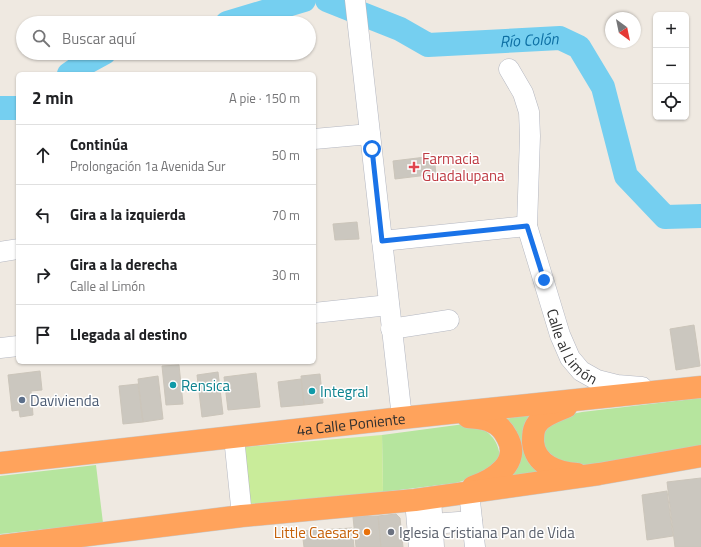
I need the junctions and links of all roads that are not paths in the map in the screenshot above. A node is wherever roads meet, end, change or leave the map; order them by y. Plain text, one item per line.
1 (355, 0) edge
2 (509, 69) dead end
3 (370, 134) junction
4 (316, 139) edge
5 (527, 226) junction
6 (382, 241) junction
7 (16, 249) edge
8 (0, 252) edge
9 (389, 305) junction
10 (316, 314) edge
11 (449, 320) dead end
12 (391, 329) junction
13 (16, 346) edge
14 (0, 348) edge
15 (701, 387) edge
16 (676, 390) junction
17 (586, 399) junction
18 (446, 414) junction
19 (402, 418) junction
20 (234, 437) junction
21 (701, 456) edge
22 (0, 463) edge
23 (599, 474) junction
24 (441, 496) junction
25 (242, 516) junction
26 (472, 520) junction
27 (432, 524) junction
28 (3, 546) edge
29 (426, 546) edge
30 (475, 547) edge

1 - 3 street
2 - 5 street, Calle al Limón
3 - 4 street
3 - 6 street
5 - 6 street
5 - 16 street, Calle al Limón
6 - 9 street
7 - 8 street
9 - 10 street
9 - 12 street
11 - 12 street
12 - 19 street
13 - 14 street
15 - 16 highway, 4a Calle Poniente
16 - 17 highway, 4a Calle Poniente
17 - 18 highway, 4a Calle Poniente
17 - 23 highway
18 - 19 highway, 4a Calle Poniente
18 - 24 highway
19 - 20 highway, 4a Calle Poniente
20 - 22 highway, 4a Calle Poniente
20 - 25 street
21 - 23 highway
23 - 24 highway
24 - 25 highway
24 - 26 street
24 - 27 street
24 - 29 street
25 - 28 highway
26 - 27 street
26 - 30 street
27 - 29 street

